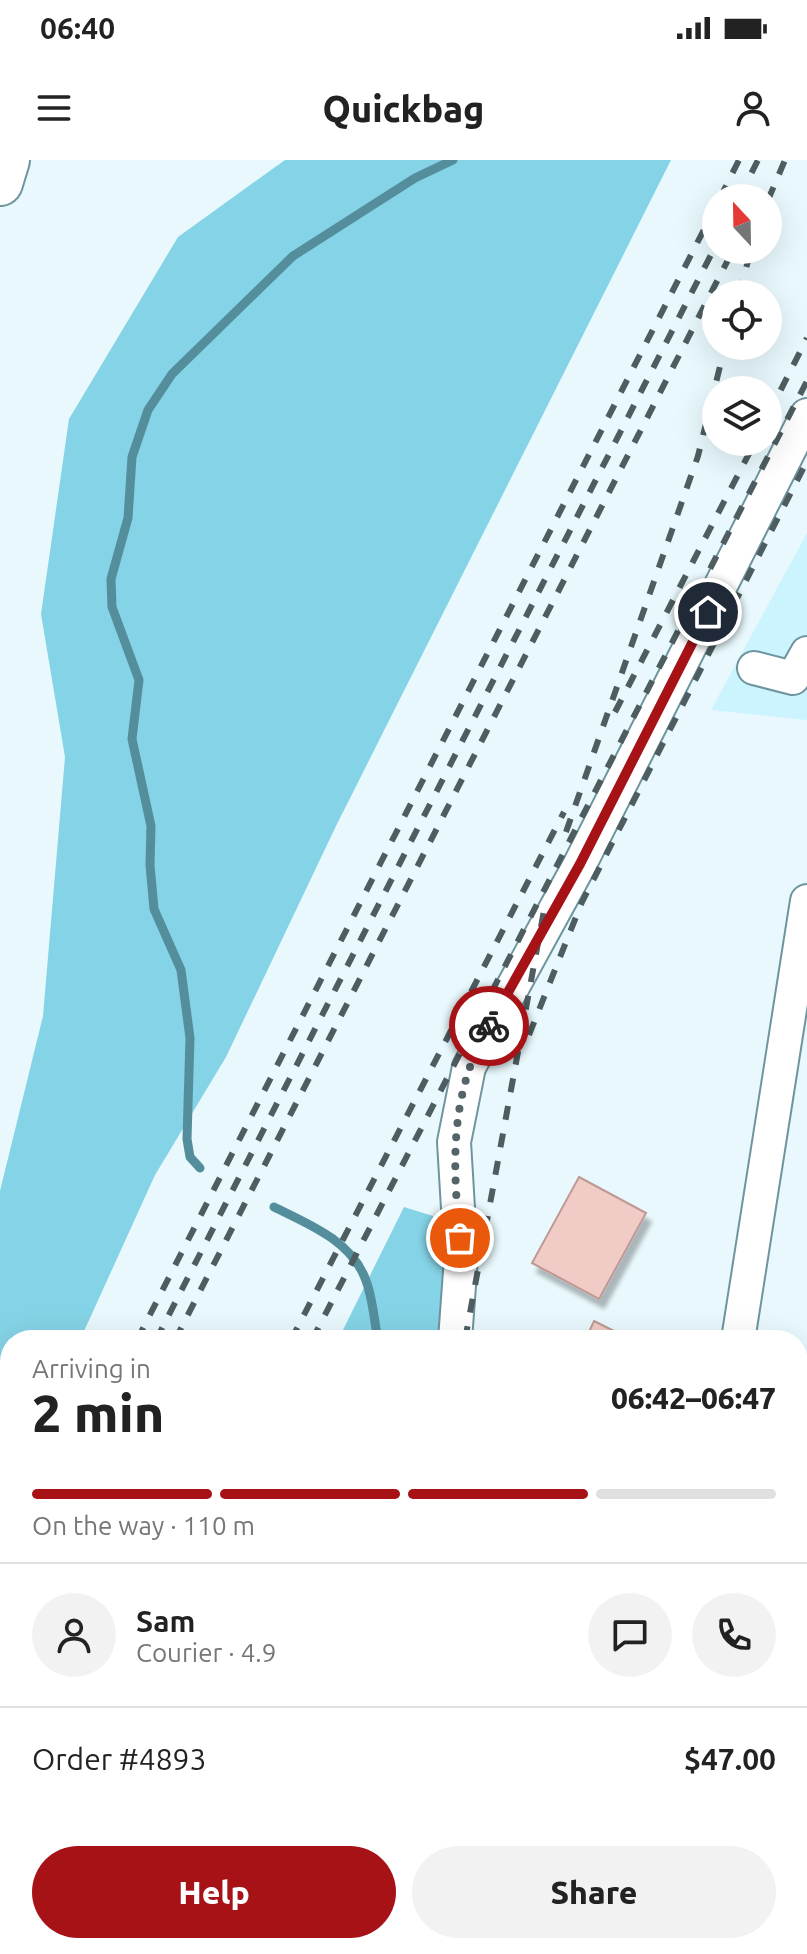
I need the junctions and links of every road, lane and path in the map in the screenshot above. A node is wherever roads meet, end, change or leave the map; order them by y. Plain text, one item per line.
1 (7, 160) edge
2 (0, 183) edge
3 (807, 415) edge
4 (807, 653) edge
5 (754, 668) dead end
6 (807, 901) edge
7 (456, 1330) edge
8 (740, 1330) edge

1 - 2 highway
3 - 7 lane
4 - 5 lane
6 - 8 lane

